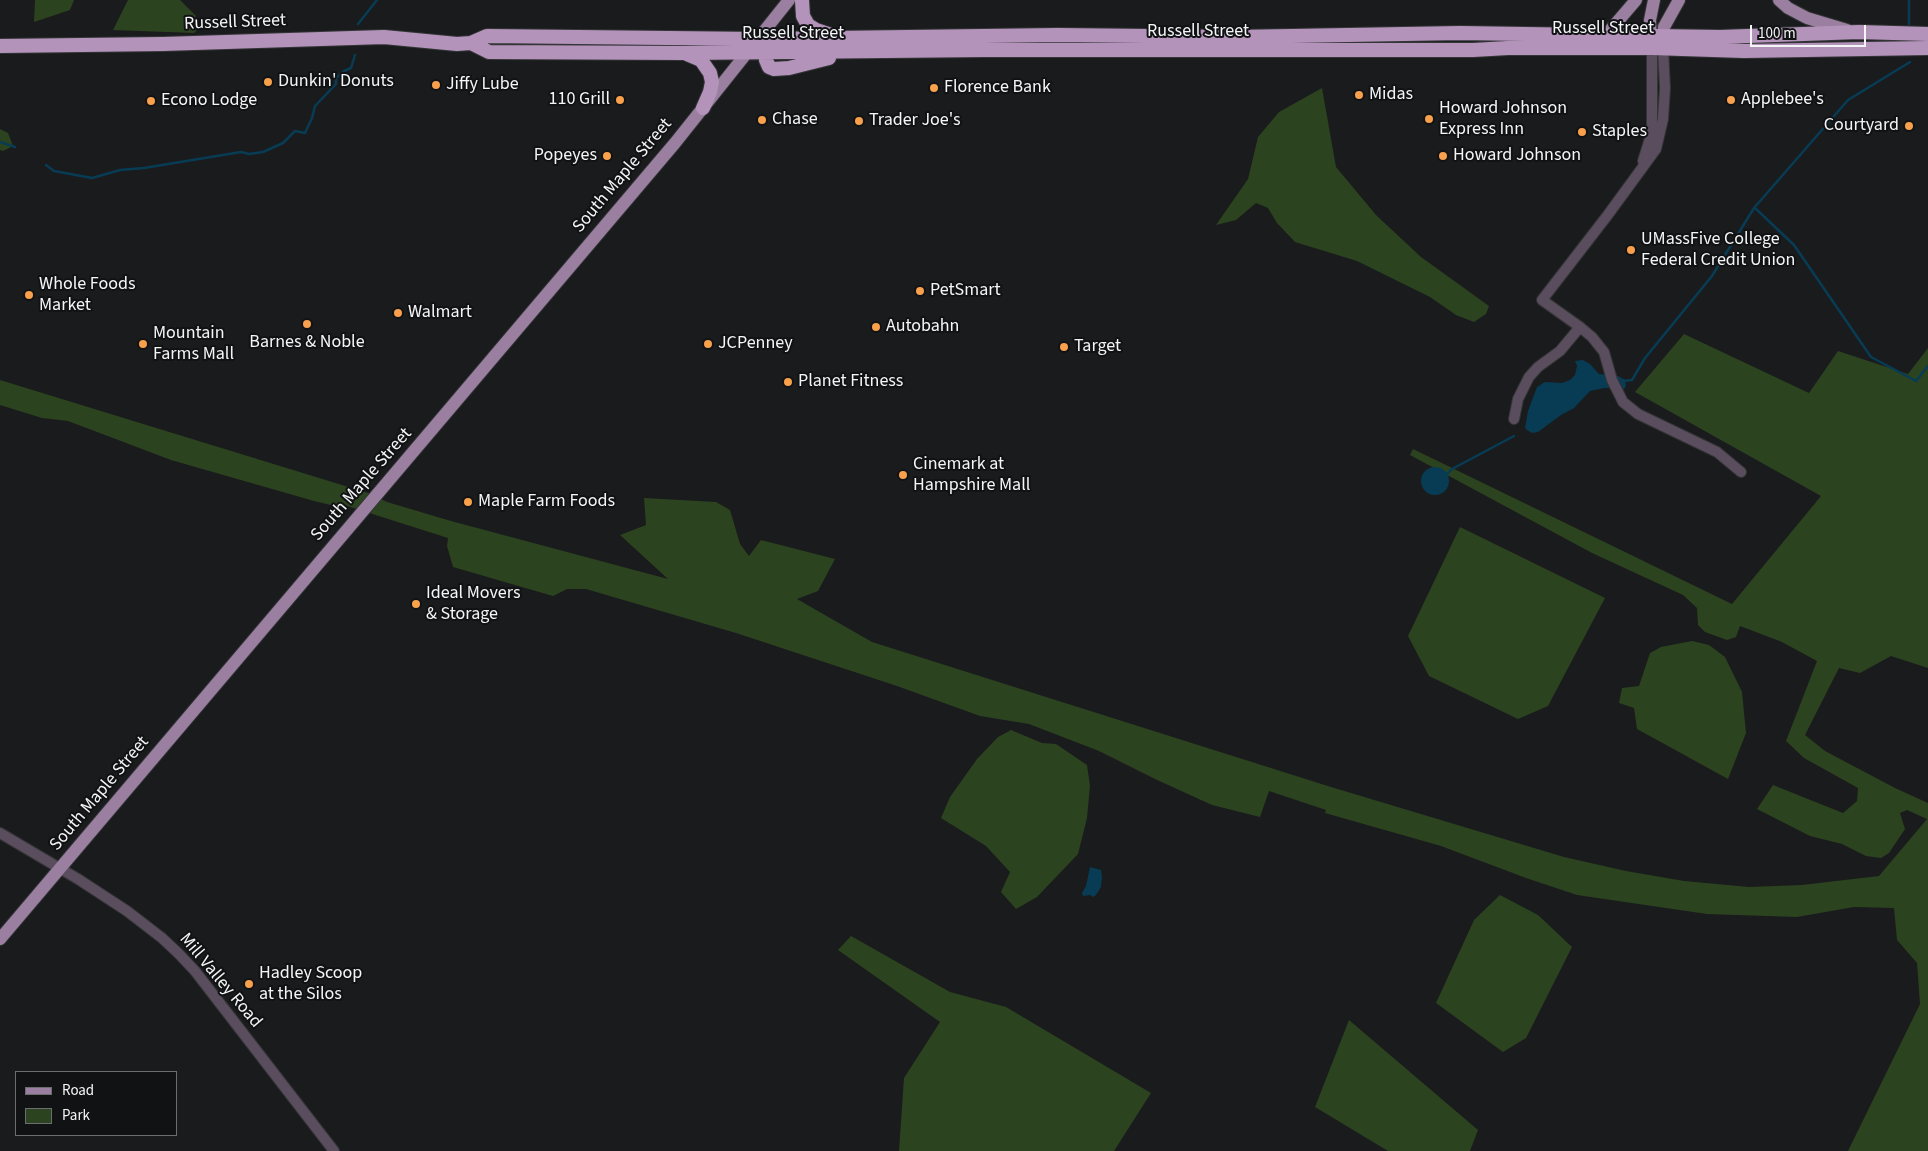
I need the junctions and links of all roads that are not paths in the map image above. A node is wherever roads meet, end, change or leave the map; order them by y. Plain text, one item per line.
1 (789, 0) edge
2 (802, 0) edge
3 (1636, 0) edge
4 (1654, 0) edge
5 (1679, 0) edge
6 (1779, 0) edge
7 (1859, 32) junction
8 (1928, 34) edge
9 (1606, 35) junction
10 (841, 38) junction
11 (758, 39) junction
12 (773, 39) junction
13 (1657, 42) junction
14 (471, 43) junction
15 (0, 46) edge
16 (1928, 48) edge
17 (748, 52) junction
18 (766, 52) junction
19 (684, 53) junction
20 (703, 108) junction
21 (1580, 327) junction
22 (1514, 420) dead end
23 (1741, 472) dead end
24 (0, 833) edge
25 (60, 869) junction
26 (0, 939) edge
27 (334, 1151) edge

1 - 11 main road, South Maple Street
2 - 10 highway
3 - 9 main road
4 - 13 main road
5 - 13 main road
6 - 7 main road
7 - 8 highway, Russell Street
7 - 13 highway, Russell Street
9 - 10 highway, Russell Street
9 - 13 highway, Russell Street
10 - 12 highway, Russell Street
11 - 12 highway, Russell Street
11 - 14 highway, Russell Street
11 - 17 main road, South Maple Street
12 - 18 highway
13 - 16 highway, Russell Street
13 - 18 highway, Russell Street
13 - 21 street
14 - 15 highway, Russell Street
14 - 19 highway, Russell Street
17 - 18 highway, Russell Street
17 - 19 highway, Russell Street
17 - 20 main road, South Maple Street
19 - 20 highway
20 - 25 main road, South Maple Street
21 - 22 street
21 - 23 street
24 - 25 street, Mill Valley Road
25 - 26 main road, South Maple Street
25 - 27 street, Mill Valley Road

